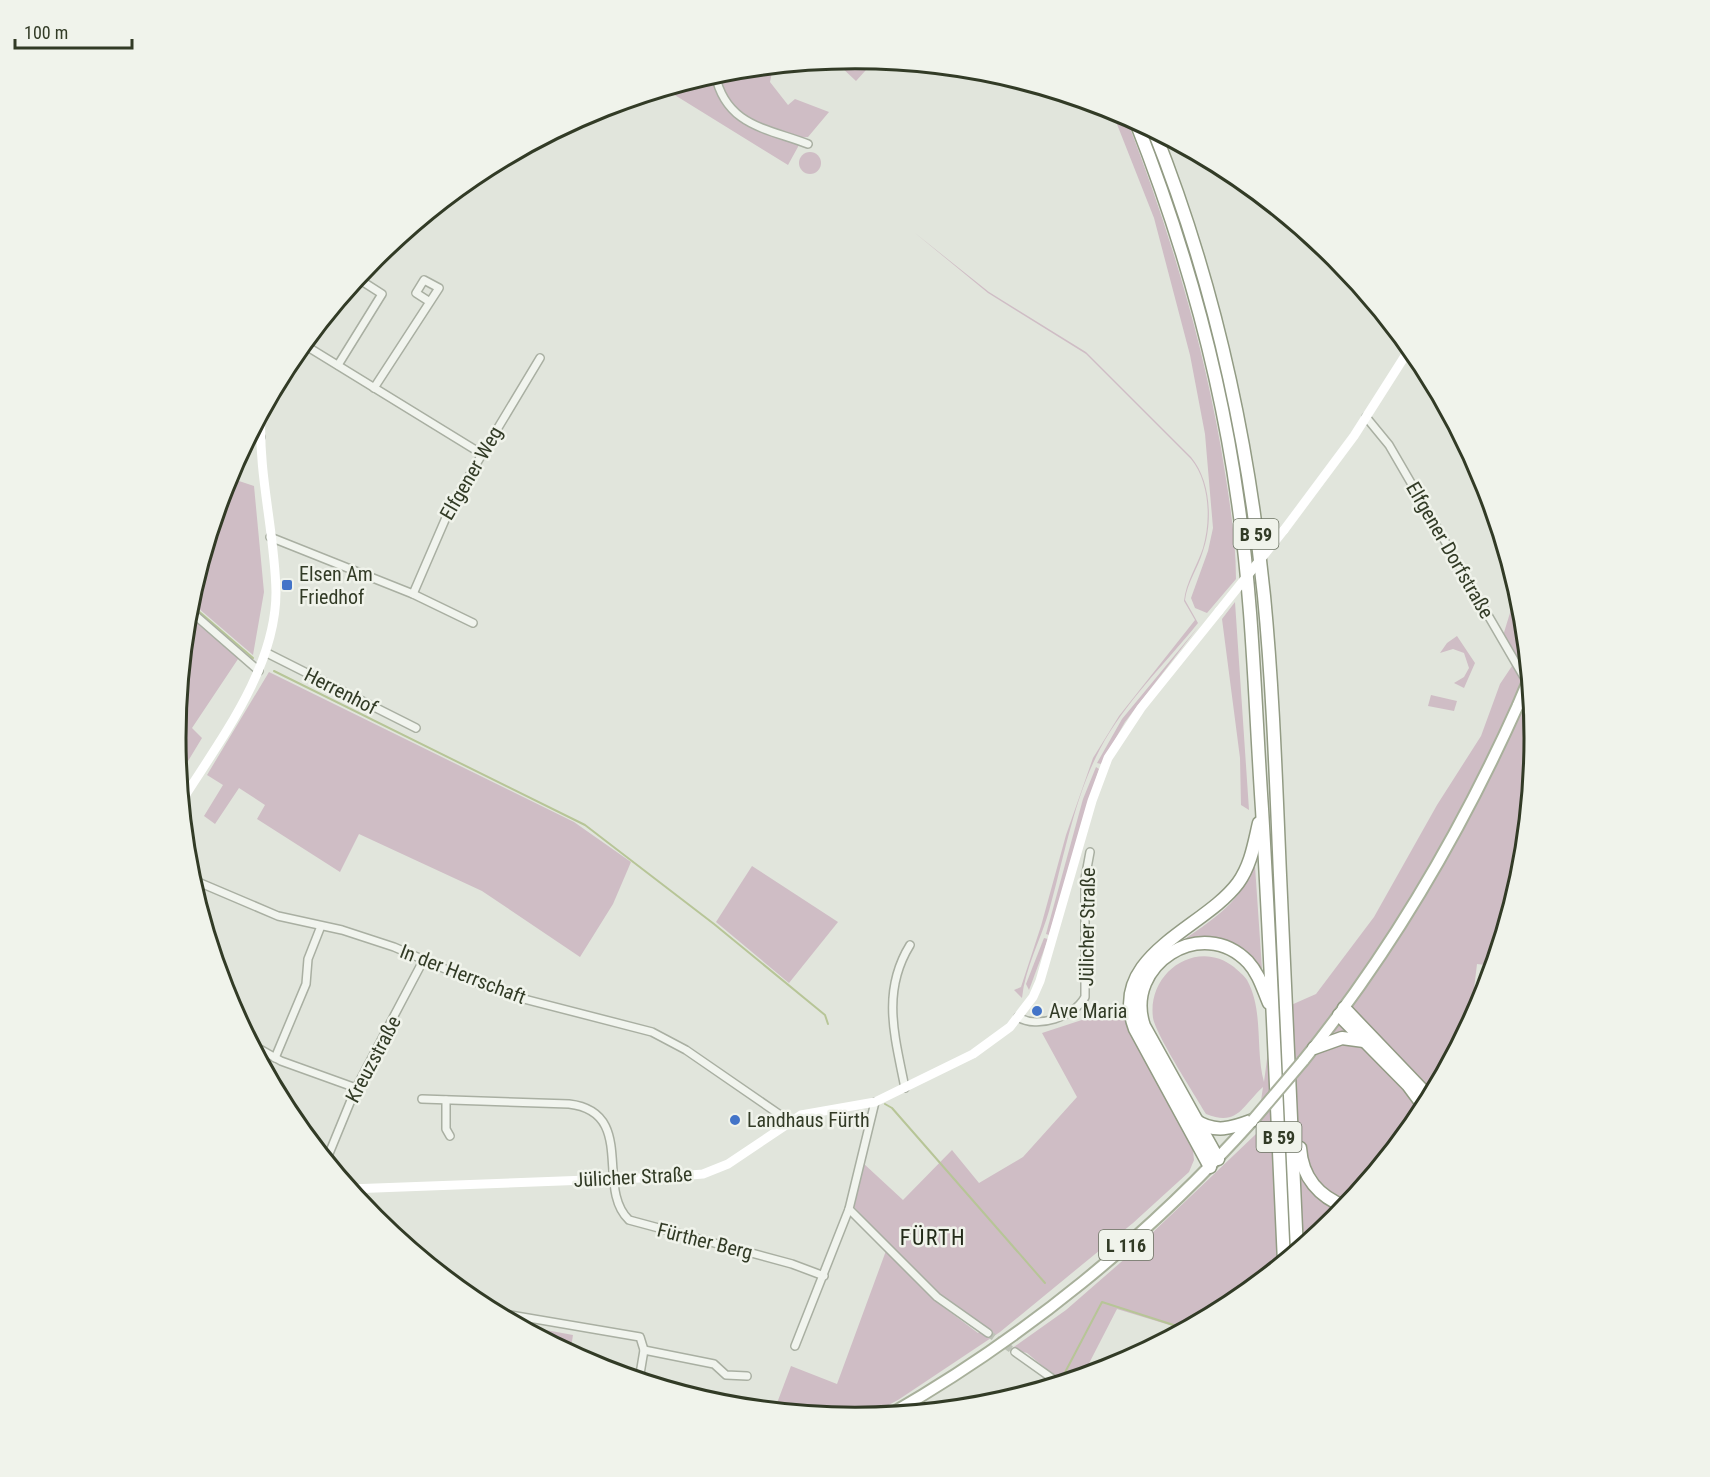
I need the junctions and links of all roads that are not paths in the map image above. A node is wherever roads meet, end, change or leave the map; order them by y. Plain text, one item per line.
1 (719, 83) edge
2 (1140, 133) edge
3 (1157, 141) edge
4 (808, 144) dead end
5 (365, 284) edge
6 (430, 302) dead end
7 (311, 349) edge
8 (1405, 357) edge
9 (540, 358) dead end
10 (338, 366) junction
11 (374, 388) junction
12 (1366, 417) junction
13 (261, 431) edge
14 (258, 436) edge
15 (261, 437) junction
16 (482, 454) junction
17 (270, 537) junction
18 (413, 594) junction
19 (197, 617) edge
20 (473, 623) dead end
21 (267, 653) junction
22 (259, 671) junction
23 (1521, 671) edge
24 (1523, 694) edge
25 (416, 728) dead end
26 (188, 791) edge
27 (1262, 810) junction
28 (1090, 852) dead end
29 (201, 884) edge
30 (321, 926) junction
31 (910, 945) dead end
32 (424, 959) junction
33 (1341, 1011) junction
34 (1273, 1013) junction
35 (1019, 1016) junction
36 (1364, 1041) junction
37 (1314, 1048) junction
38 (264, 1051) edge
39 (275, 1058) junction
40 (356, 1088) junction
41 (905, 1088) junction
42 (1290, 1092) junction
43 (1423, 1092) edge
44 (422, 1099) dead end
45 (1419, 1099) edge
46 (446, 1100) junction
47 (875, 1102) junction
48 (1194, 1119) junction
49 (1253, 1120) junction
50 (789, 1121) junction
51 (450, 1136) dead end
52 (329, 1153) edge
53 (1214, 1163) junction
54 (614, 1179) junction
55 (360, 1189) edge
56 (1337, 1203) edge
57 (849, 1209) junction
58 (1297, 1241) edge
59 (1284, 1253) edge
60 (824, 1276) junction
61 (517, 1316) edge
62 (988, 1333) tunnel mouth
63 (795, 1346) dead end
64 (644, 1350) junction
65 (1015, 1352) tunnel mouth
66 (640, 1372) edge
67 (747, 1376) dead end
68 (1051, 1378) edge
69 (903, 1407) edge

1 - 4 street
2 - 27 highway, B 59
3 - 42 highway, B 59
5 - 10 street
6 - 11 street
7 - 10 street
8 - 12 street
9 - 16 street, Elfgener Weg
10 - 11 street
11 - 16 street
12 - 23 street, Elfgener Dorfstraße
12 - 35 street, bridge
13 - 15 street
14 - 15 street
15 - 17 street
16 - 18 street, Elfgener Weg
17 - 18 street
17 - 21 street
18 - 20 street
19 - 22 street
21 - 22 street
21 - 25 street, Herrenhof
22 - 26 street
24 - 33 main road, L 116, bridge
27 - 34 highway, B 59
27 - 53 highway
28 - 35 street, Jülicher Straße
29 - 30 street, In der Herrschaft
30 - 32 street, In der Herrschaft
30 - 39 street
31 - 41 street
32 - 40 street, Kreuzstraße
32 - 50 street, In der Herrschaft
33 - 36 highway
33 - 37 main road, L 116
33 - 43 highway
34 - 48 highway
34 - 59 highway, B 59
35 - 41 street, Jülicher Straße
36 - 37 highway
36 - 45 highway
37 - 49 main road, L 116, bridge
38 - 39 street
39 - 40 street
40 - 52 street, Kreuzstraße
41 - 47 street, Jülicher Straße
42 - 56 highway
42 - 58 highway, B 59
44 - 46 street, Fürther Berg
46 - 51 street
46 - 54 street, Fürther Berg
47 - 50 street, Jülicher Straße
47 - 57 street
48 - 49 highway
48 - 53 highway
49 - 53 main road, L 116
50 - 54 street, Jülicher Straße
53 - 69 main road, L 116
54 - 55 street, Jülicher Straße
54 - 60 street, Fürther Berg
57 - 60 street
57 - 62 street
60 - 63 street
61 - 64 street
64 - 66 street
64 - 67 street
65 - 68 street

